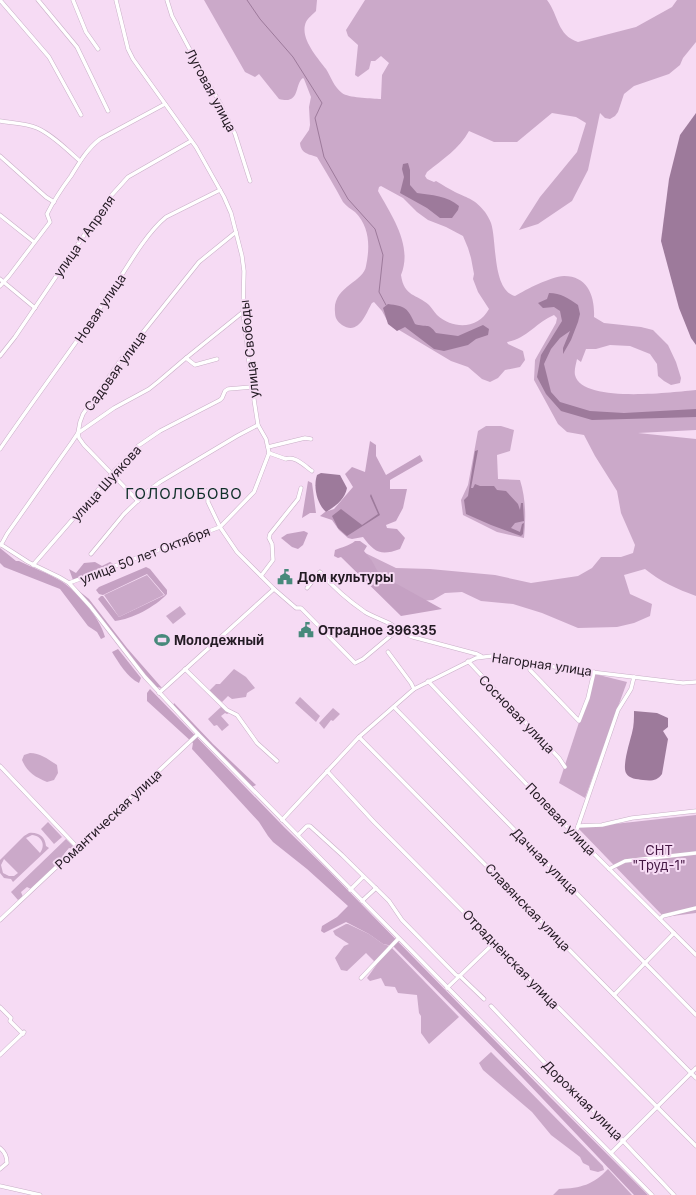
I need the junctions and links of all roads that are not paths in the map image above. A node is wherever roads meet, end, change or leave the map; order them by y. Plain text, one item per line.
1 (0, 0) edge
2 (38, 0) edge
3 (74, 0) edge
4 (116, 0) edge
5 (167, 0) edge
6 (98, 49) dead end
7 (165, 104) junction
8 (108, 111) dead end
9 (81, 115) dead end
10 (0, 121) edge
11 (191, 140) junction
12 (0, 156) edge
13 (80, 161) junction
14 (250, 181) dead end
15 (220, 190) junction
16 (54, 202) junction
17 (0, 215) edge
18 (236, 232) junction
19 (34, 242) junction
20 (2, 281) edge
21 (0, 286) edge
22 (34, 308) junction
23 (243, 312) junction
24 (0, 356) edge
25 (186, 358) junction
26 (217, 359) dead end
27 (252, 387) junction
28 (258, 425) junction
29 (78, 432) junction
30 (311, 439) dead end
31 (268, 447) junction
32 (0, 449) edge
33 (268, 453) junction
34 (312, 471) dead end
35 (111, 474) junction
36 (301, 488) dead end
37 (205, 490) dead end
38 (138, 501) junction
39 (220, 527) junction
40 (1, 544) edge
41 (91, 554) dead end
42 (34, 565) junction
43 (261, 576) junction
44 (69, 583) junction
45 (306, 588) dead end
46 (274, 589) junction
47 (400, 632) junction
48 (388, 652) dead end
49 (481, 656) junction
50 (468, 661) junction
51 (530, 662) junction
52 (185, 669) junction
53 (594, 672) junction
54 (634, 677) junction
55 (428, 682) junction
56 (696, 682) edge
57 (414, 689) junction
58 (160, 694) junction
59 (394, 707) junction
60 (198, 734) junction
61 (359, 737) junction
62 (277, 761) dead end
63 (0, 766) edge
64 (565, 767) dead end
65 (327, 771) junction
66 (696, 812) edge
67 (282, 820) junction
68 (578, 826) junction
69 (298, 835) junction
70 (575, 835) junction
71 (78, 848) junction
72 (696, 853) edge
73 (609, 869) junction
74 (364, 876) junction
75 (376, 888) junction
76 (350, 890) junction
77 (362, 901) junction
78 (696, 908) edge
79 (660, 919) junction
80 (0, 920) edge
81 (674, 933) junction
82 (398, 939) junction
83 (495, 942) junction
84 (696, 955) edge
85 (645, 963) junction
86 (459, 976) junction
87 (361, 978) dead end
88 (447, 988) junction
89 (614, 995) junction
90 (484, 999) dead end
91 (491, 1006) dead end
92 (0, 1007) edge
93 (696, 1015) edge
94 (0, 1055) edge
95 (696, 1068) edge
96 (691, 1073) junction
97 (696, 1078) edge
98 (657, 1107) junction
99 (624, 1142) junction
100 (696, 1146) edge
101 (0, 1148) edge
102 (611, 1153) junction
103 (0, 1169) edge
104 (1, 1186) edge
105 (40, 1195) edge
106 (652, 1195) edge
107 (674, 1195) edge

1 - 9 street
2 - 8 street
3 - 6 street
4 - 7 street, улица Свободы
5 - 14 street, Луговая улица
7 - 11 street, улица Свободы
7 - 13 street
10 - 13 street
11 - 15 street, улица Свободы
11 - 22 street, улица 1 Апреля
12 - 16 street
13 - 16 street
15 - 18 street, улица Свободы
15 - 32 street, Новая улица
16 - 19 street
17 - 19 street
18 - 23 street, улица Свободы
18 - 29 street, Садовая улица
19 - 20 street
20 - 21 street
20 - 22 street
22 - 24 street, улица 1 Апреля
23 - 25 street
23 - 27 street, улица Свободы
25 - 26 street
25 - 29 street
27 - 28 street, улица Свободы
27 - 35 street, улица Шуякова
28 - 31 street, улица 50 лет Октября
28 - 38 street
29 - 35 street
29 - 40 street, Садовая улица
30 - 31 street
31 - 33 street, улица 50 лет Октября
33 - 34 street
33 - 39 street, улица 50 лет Октября
35 - 38 street
35 - 42 street, улица Шуякова
36 - 43 street
37 - 39 street, улица 50 лет Октября
38 - 41 street
39 - 43 street, улица 50 лет Октября
39 - 44 street, улица 50 лет Октября
40 - 42 street
42 - 44 street
43 - 46 street, улица 50 лет Октября
44 - 58 street
45 - 47 street
46 - 47 street, улица 50 лет Октября
46 - 52 street
47 - 49 street
48 - 57 street
49 - 50 street, Нагорная улица
49 - 51 street, Нагорная улица
50 - 55 street, Нагорная улица
50 - 64 street, Сосновая улица
51 - 53 street, Нагорная улица
51 - 53 street
52 - 58 street
52 - 62 street
53 - 54 street, Нагорная улица
54 - 56 street, Нагорная улица
54 - 68 street
55 - 57 street, Нагорная улица
55 - 70 street, Полевая улица
57 - 59 street, Нагорная улица
58 - 60 street
59 - 61 street, Нагорная улица
59 - 85 street, Дачная улица
60 - 67 street
60 - 71 street, Романтическая улица
61 - 65 street, Нагорная улица
61 - 89 street, Славянская улица
63 - 71 street
65 - 67 street, Нагорная улица
65 - 83 street, Отрадненская улица
66 - 68 street
67 - 69 street
68 - 70 street
69 - 74 street
69 - 76 street
70 - 73 street, Полевая улица
71 - 80 street, Романтическая улица
72 - 73 street
73 - 79 street, Полевая улица
74 - 75 street
74 - 76 street
75 - 77 street
75 - 86 street
76 - 77 street
77 - 82 street
78 - 79 street
79 - 81 street, Полевая улица
81 - 84 street, Полевая улица
81 - 85 street
82 - 87 street
82 - 88 street
83 - 86 street
83 - 98 street, Отрадненская улица
85 - 89 street
85 - 93 street, Дачная улица
86 - 88 street
86 - 90 street
88 - 102 street
89 - 96 street, Славянская улица
91 - 99 street, Дорожная улица
92 - 94 street
95 - 96 street
96 - 97 street, Славянская улица
96 - 98 street
98 - 99 street
98 - 100 street, Отрадненская улица
99 - 102 street
99 - 107 street, Дорожная улица
101 - 103 street
102 - 106 street
104 - 105 street

